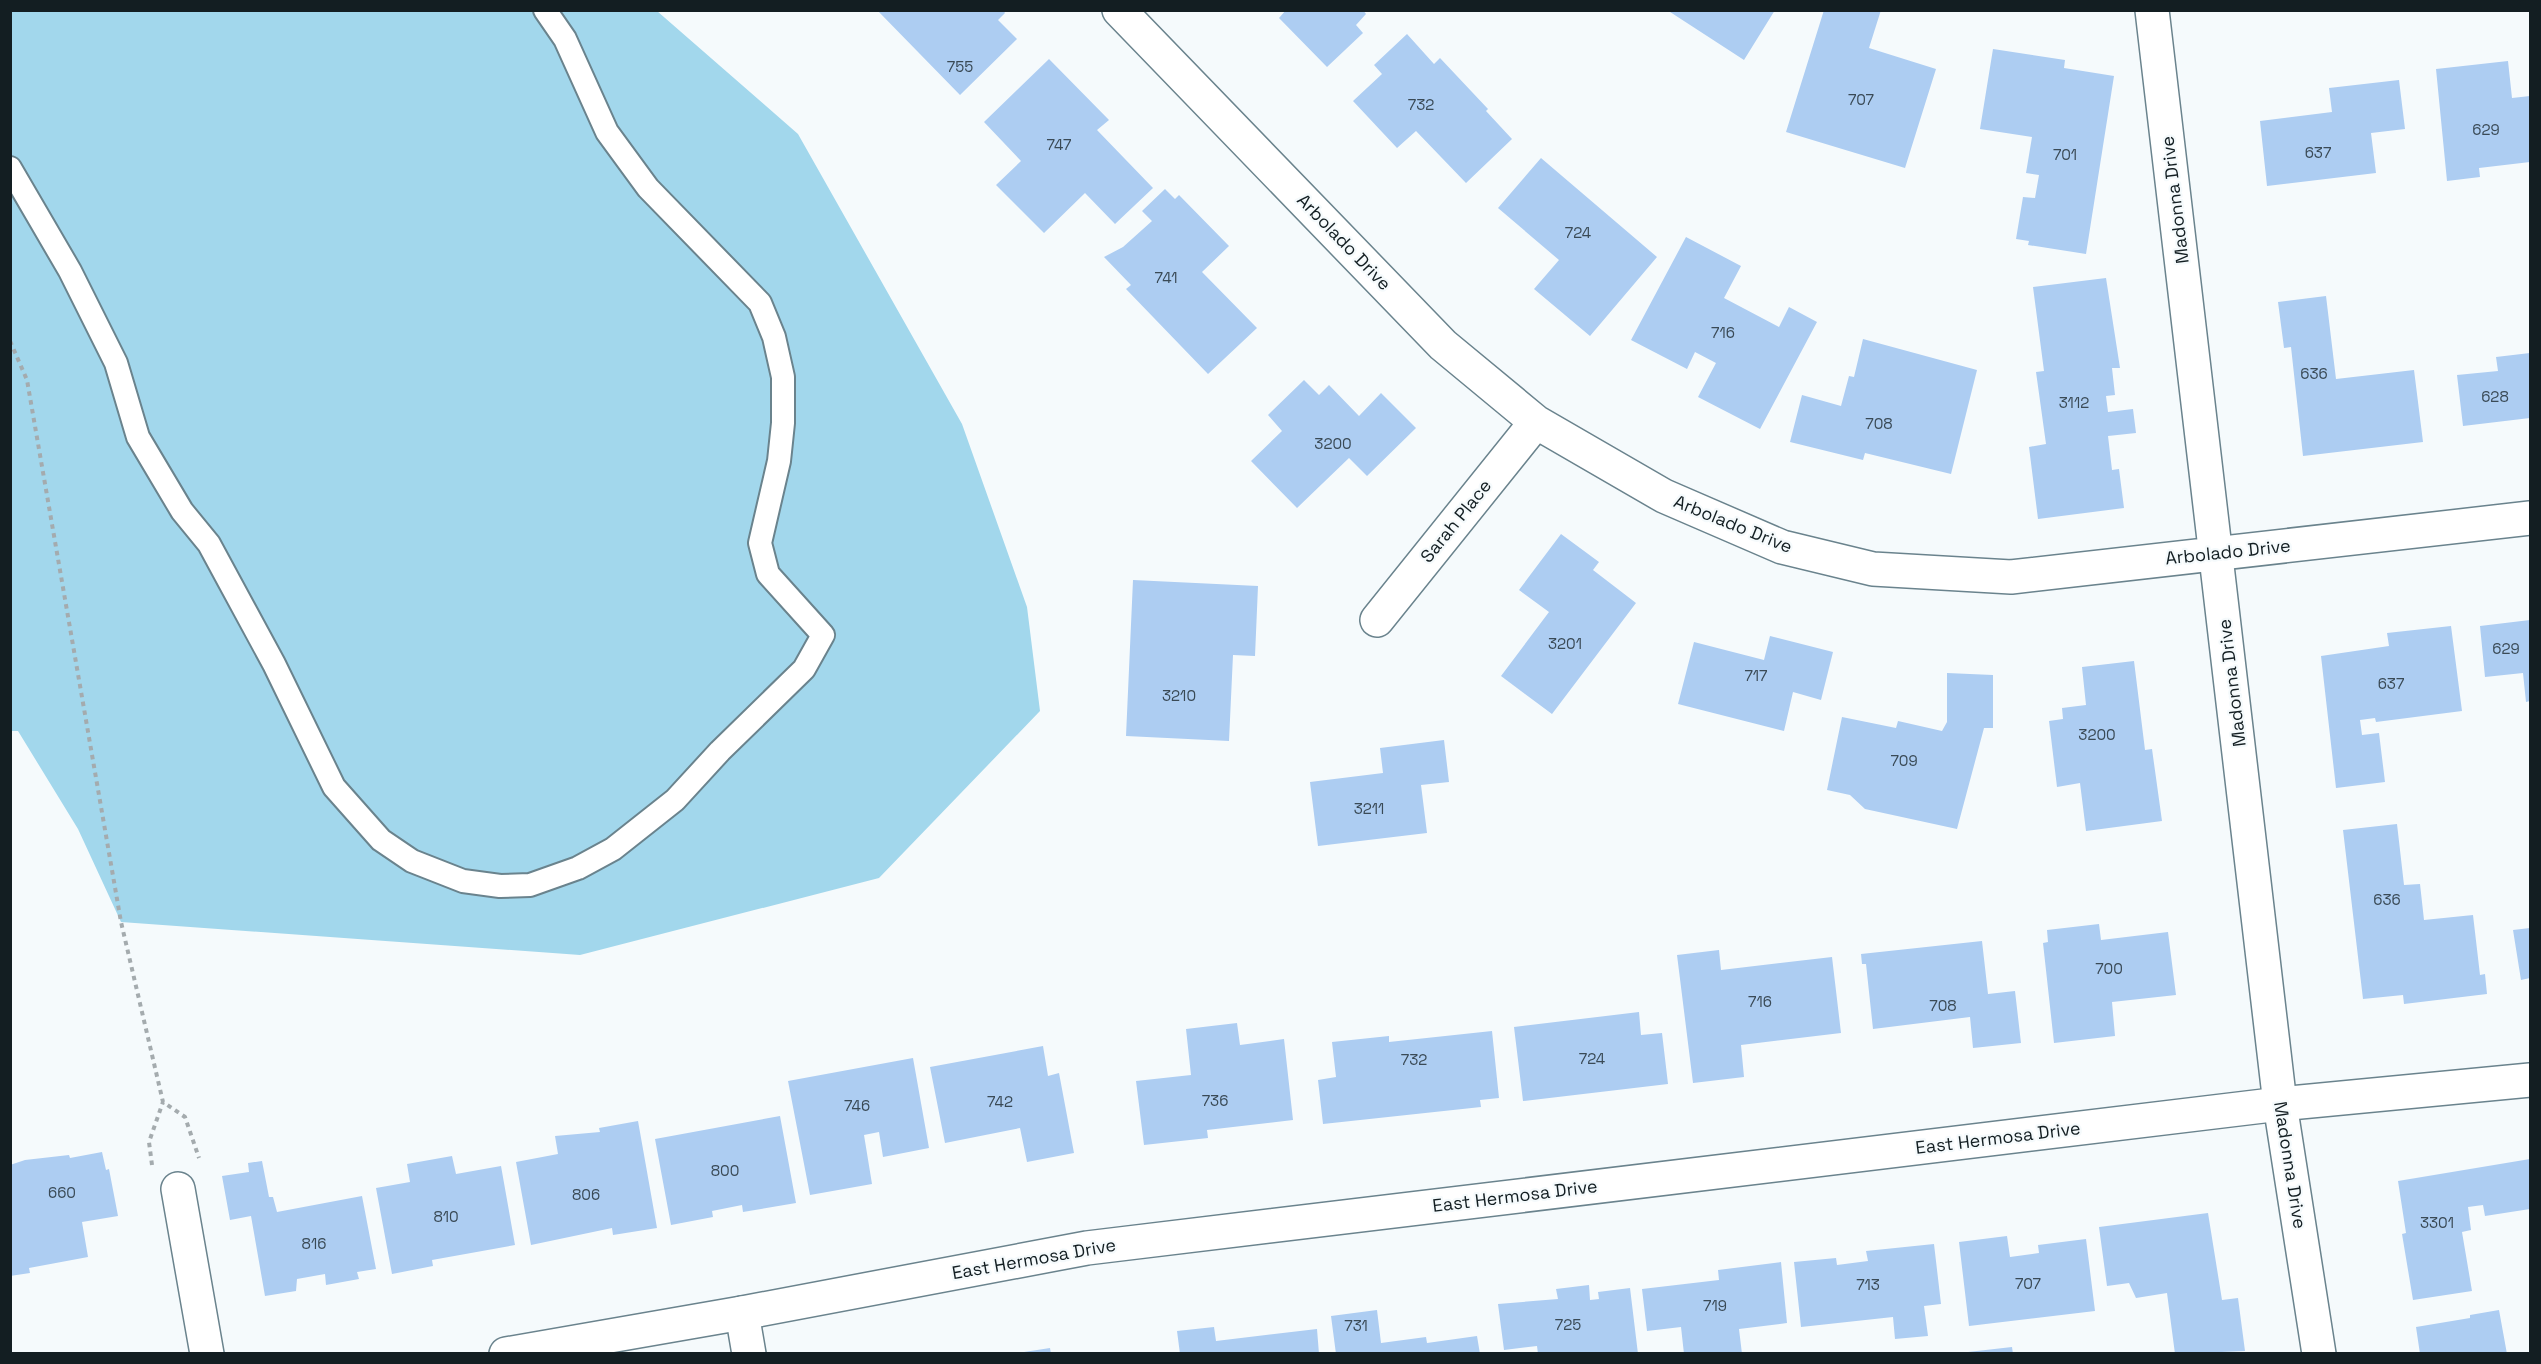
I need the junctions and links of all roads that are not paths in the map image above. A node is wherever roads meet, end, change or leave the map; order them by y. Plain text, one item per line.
1 (545, 10) edge
2 (1119, 10) edge
3 (2152, 10) edge
4 (10, 168) edge
5 (1536, 422) junction
6 (2530, 519) edge
7 (2217, 553) junction
8 (1377, 620) dead end
9 (2530, 1080) edge
10 (2280, 1104) junction
11 (178, 1190) road end
12 (742, 1314) junction
13 (207, 1353) edge
14 (506, 1353) edge
15 (749, 1353) edge
16 (2319, 1353) edge

1 - 4 lane
2 - 5 street, Arbolado Drive
3 - 7 street, Madonna Drive
5 - 7 street, Arbolado Drive
5 - 8 street, Sarah Place
6 - 7 street, Arbolado Drive
7 - 10 street, Madonna Drive
9 - 10 street, East Hermosa Drive
10 - 12 street, East Hermosa Drive
10 - 16 street, Madonna Drive
11 - 13 street
12 - 14 street, East Hermosa Drive
12 - 15 street

